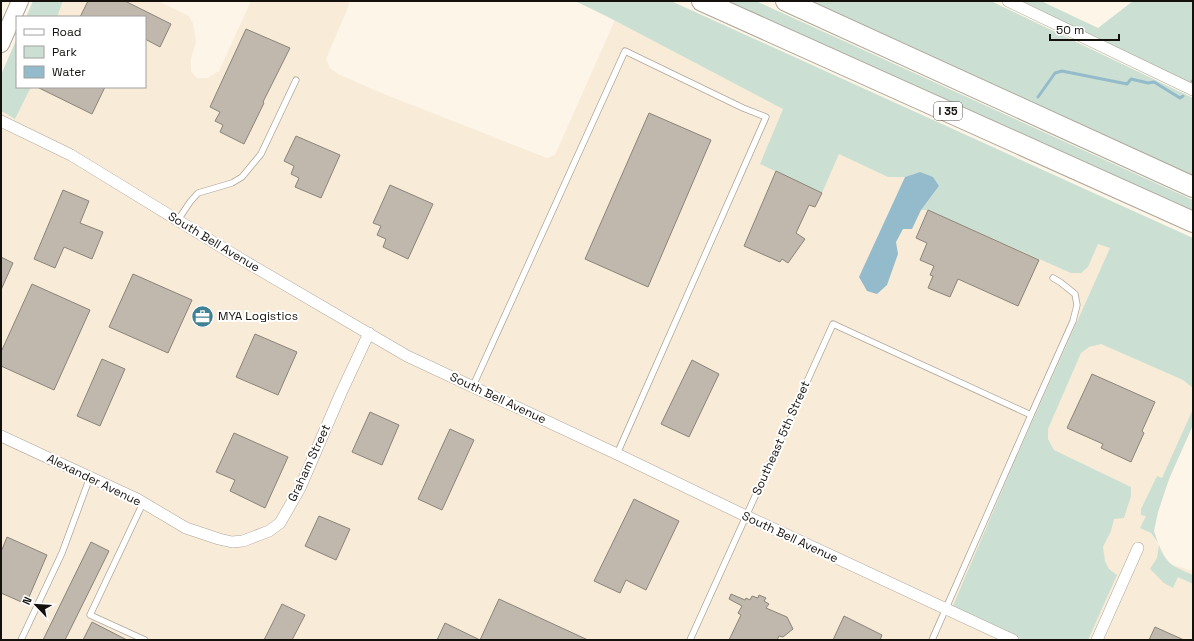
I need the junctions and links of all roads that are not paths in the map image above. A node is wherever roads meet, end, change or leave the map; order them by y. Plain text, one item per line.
1 (20, 1) edge
2 (702, 1) edge
3 (786, 1) edge
4 (1008, 1) edge
5 (1, 44) edge
6 (296, 80) dead end
7 (1193, 90) edge
8 (1, 122) edge
9 (1193, 187) edge
10 (178, 220) junction
11 (1193, 222) edge
12 (1053, 278) dead end
13 (369, 333) junction
14 (473, 386) junction
15 (1031, 415) junction
16 (1, 436) edge
17 (617, 454) junction
18 (90, 478) junction
19 (143, 503) junction
20 (746, 516) junction
21 (186, 528) joint
22 (1138, 548) dead end
23 (946, 610) junction
24 (21, 640) edge
25 (145, 640) edge
26 (690, 640) edge
27 (932, 640) edge
28 (1013, 640) edge
29 (1098, 640) edge

1 - 5 main road
2 - 11 highway, I 35
3 - 9 highway
4 - 7 street
6 - 10 lane
8 - 10 street, South Bell Avenue
10 - 13 street, South Bell Avenue
12 - 15 lane
13 - 14 street, South Bell Avenue
13 - 21 street, Graham Street
14 - 17 street, South Bell Avenue
14 - 17 lane
15 - 20 lane, Southeast 5th Street
15 - 23 lane
16 - 18 street, Alexander Avenue
17 - 20 street, South Bell Avenue
18 - 19 street, Alexander Avenue
18 - 24 lane
19 - 21 street, Alexander Avenue
19 - 25 lane
20 - 23 street, South Bell Avenue
20 - 26 lane, Southeast 5th Street
22 - 29 street
23 - 27 lane
23 - 28 street, South Bell Avenue

